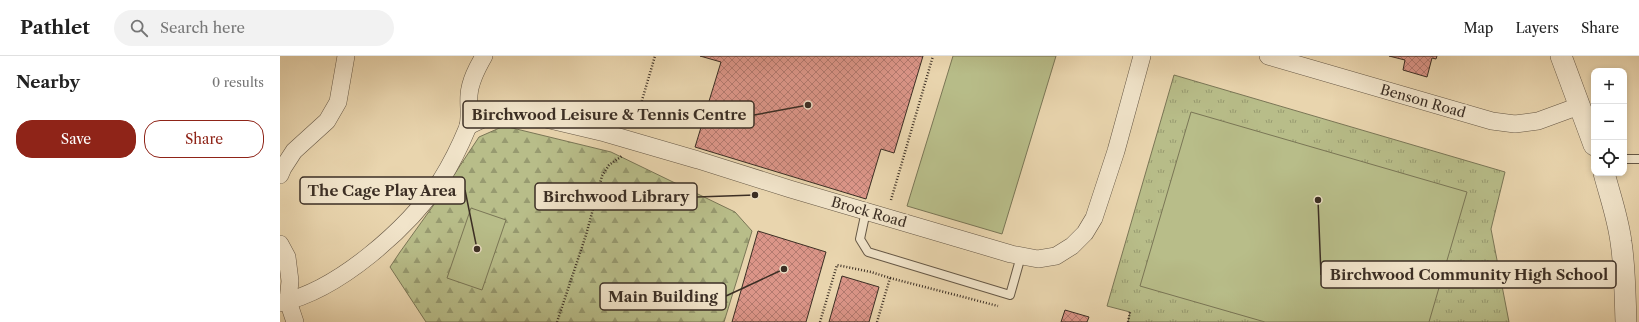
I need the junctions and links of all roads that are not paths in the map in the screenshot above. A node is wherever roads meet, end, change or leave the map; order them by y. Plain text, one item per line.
1 (346, 56) edge
2 (484, 56) edge
3 (1142, 56) edge
4 (1268, 56) edge
5 (1561, 56) edge
6 (1579, 106) junction
7 (468, 126) junction
8 (1592, 140) edge
9 (1627, 159) edge
10 (1639, 159) edge
11 (280, 175) edge
12 (1605, 176) edge
13 (866, 211) junction
14 (280, 244) edge
15 (1021, 256) junction
16 (284, 302) edge
17 (1628, 316) edge
18 (295, 322) edge

1 - 11 street
2 - 7 street
3 - 15 street, Brock Road
4 - 6 street, Benson Road
5 - 6 street
6 - 8 street
7 - 13 street, Brock Road
7 - 16 street
9 - 10 lane
12 - 17 street
13 - 15 street, Brock Road
13 - 15 lane
14 - 16 street
16 - 18 street

